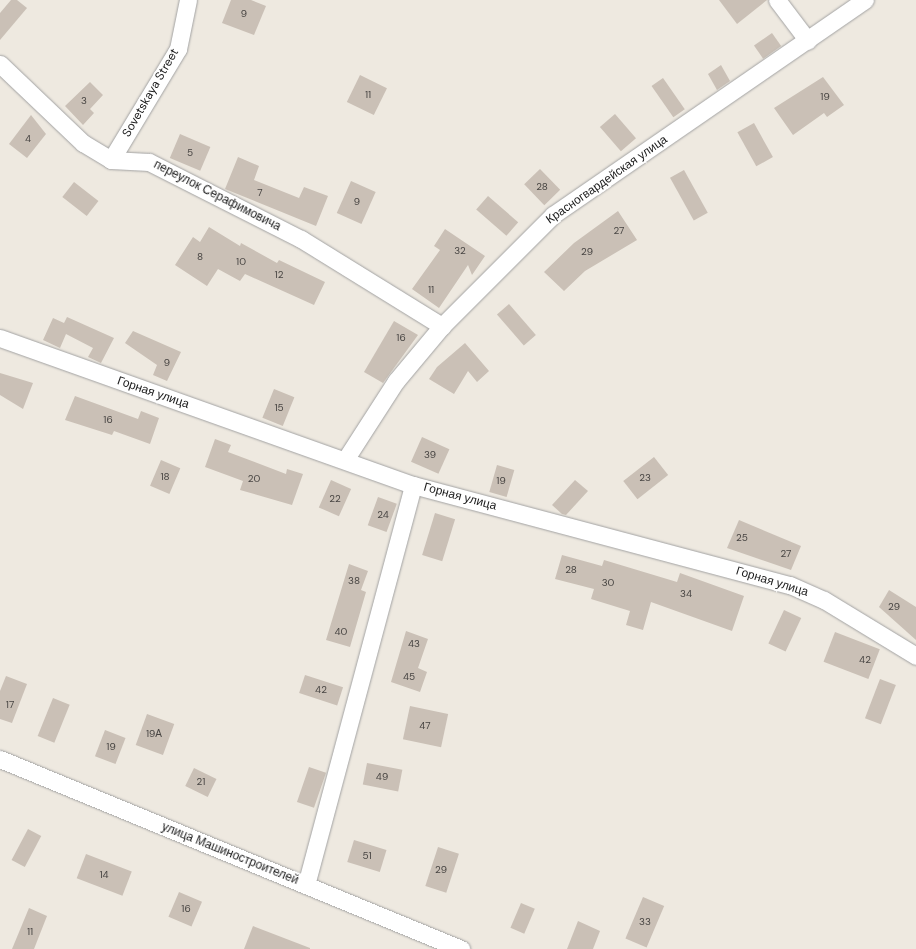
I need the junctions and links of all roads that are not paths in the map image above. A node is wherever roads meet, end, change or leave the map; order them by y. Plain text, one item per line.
1 (188, 0) edge
2 (776, 0) edge
3 (865, 0) edge
4 (808, 41) junction
5 (0, 64) edge
6 (111, 160) junction
7 (442, 326) junction
8 (0, 338) edge
9 (345, 460) junction
10 (413, 484) junction
11 (916, 656) edge
12 (0, 759) edge
13 (306, 886) junction
14 (461, 949) edge

1 - 6 street, Sovetskaya Street
2 - 4 street
3 - 4 street, Красногвардейская улица
4 - 7 street, Красногвардейская улица
5 - 6 street, переулок Серафимовича
6 - 7 street, переулок Серафимовича
7 - 9 street, Красногвардейская улица
8 - 9 street, Горная улица
9 - 10 street, Горная улица
10 - 11 street, Горная улица
10 - 13 street
12 - 13 street, улица Машиностроителей
13 - 14 street, улица Машиностроителей

